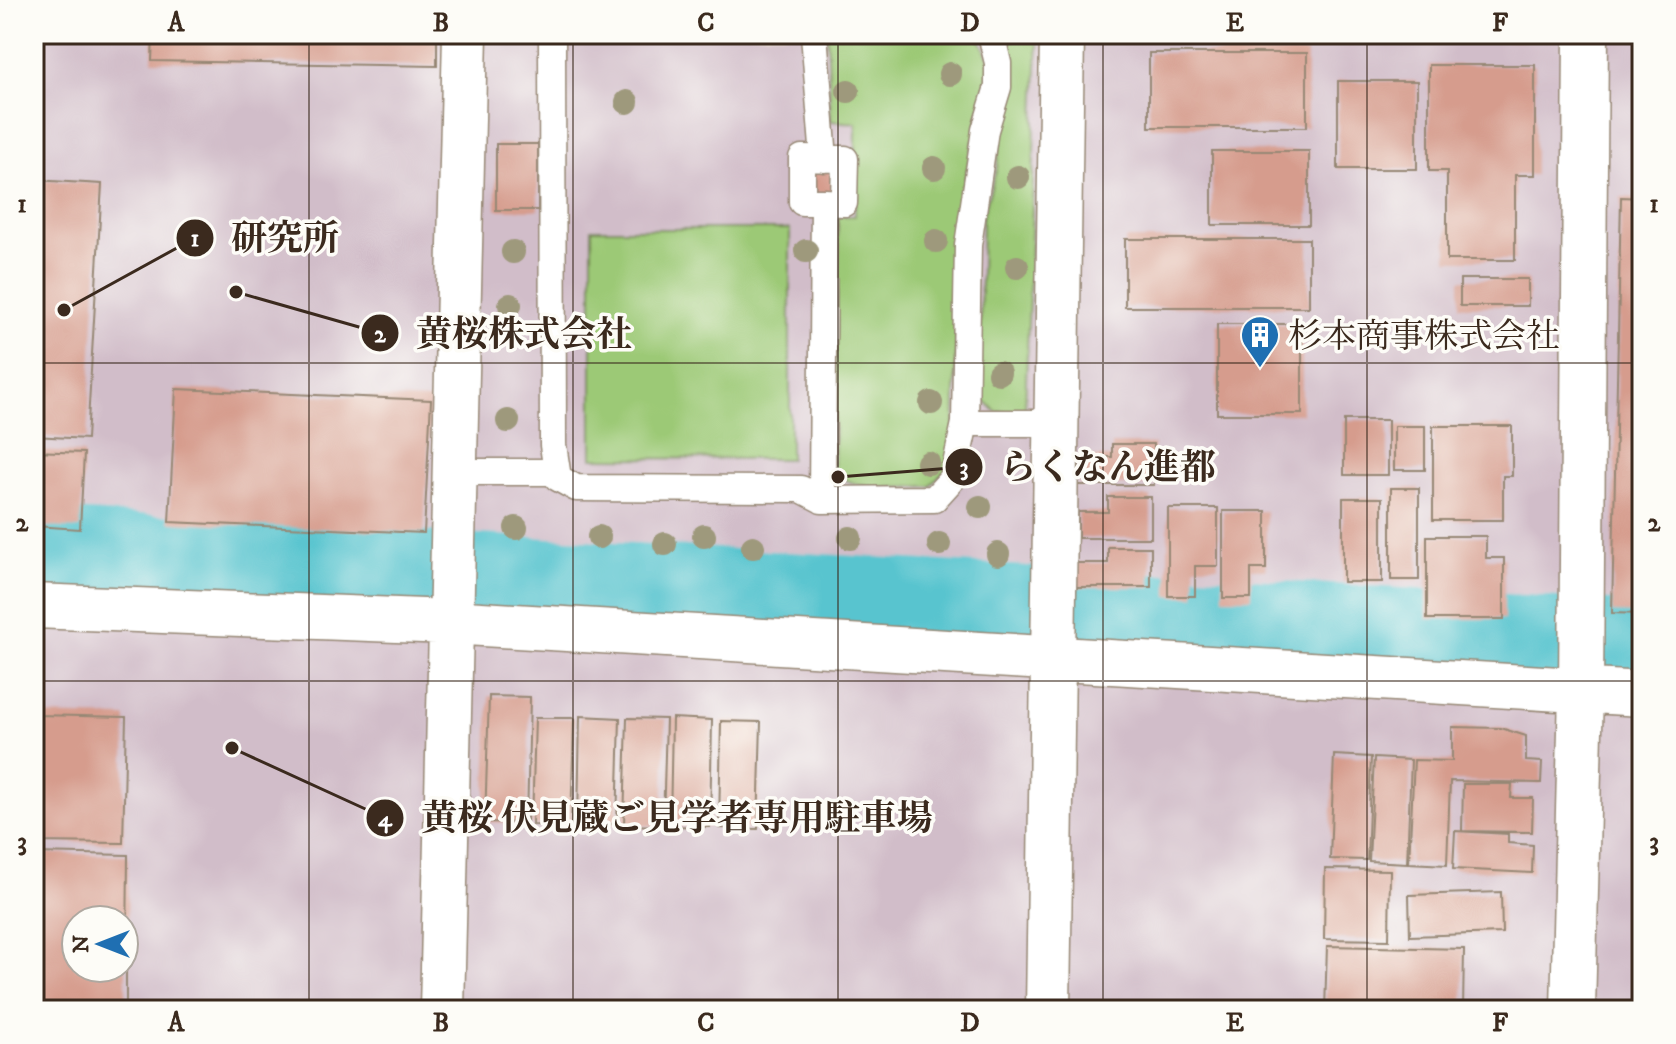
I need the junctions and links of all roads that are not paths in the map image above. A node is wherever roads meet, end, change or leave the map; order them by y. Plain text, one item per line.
1 (465, 34) edge
2 (552, 34) edge
3 (814, 34) edge
4 (991, 34) edge
5 (1062, 34) edge
6 (1586, 34) edge
7 (965, 423) junction
8 (1056, 423) junction
9 (454, 472) junction
10 (556, 472) junction
11 (822, 500) junction
12 (34, 606) edge
13 (449, 622) junction
14 (1053, 652) junction
15 (1581, 691) junction
16 (1642, 694) edge
17 (442, 1010) edge
18 (1048, 1010) edge
19 (1573, 1010) edge

1 - 9 street
2 - 10 lane
3 - 11 lane
4 - 7 lane
5 - 8 street
6 - 15 street
7 - 8 lane
7 - 11 lane
8 - 14 street
9 - 10 lane
9 - 13 street
10 - 11 lane
12 - 13 street
13 - 14 street
13 - 17 street
14 - 15 street
14 - 18 street
15 - 16 street
15 - 19 street

